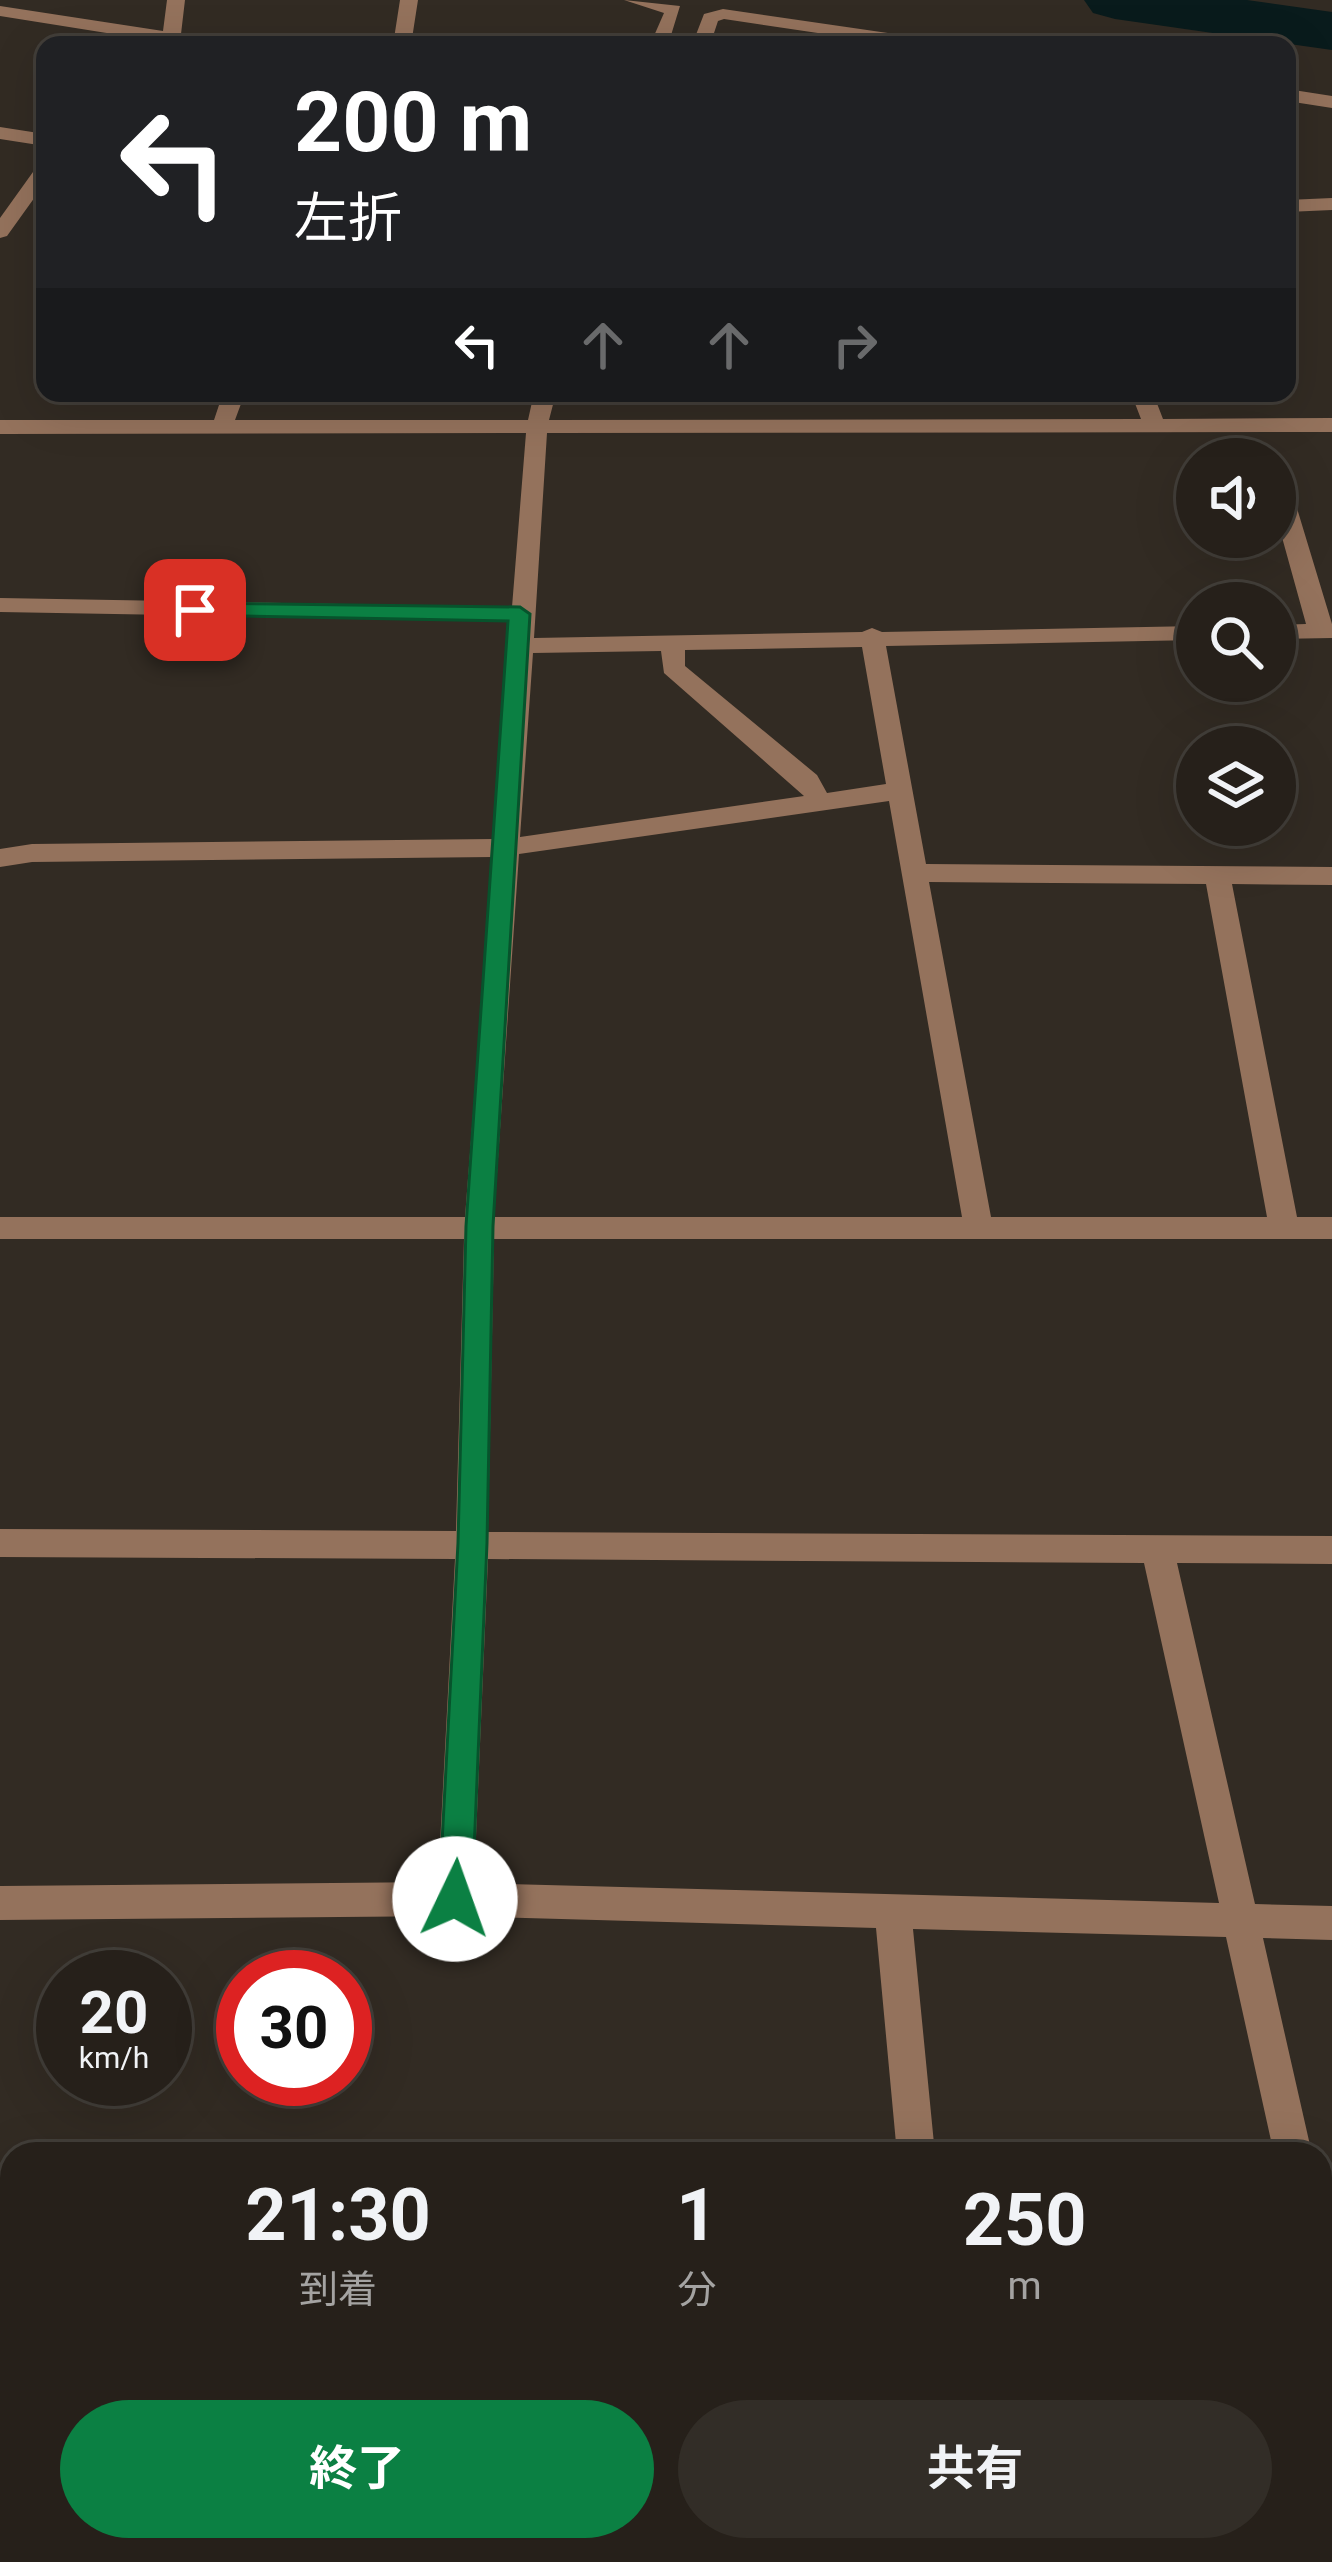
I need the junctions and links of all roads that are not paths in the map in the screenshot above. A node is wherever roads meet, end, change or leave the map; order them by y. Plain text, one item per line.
1 (176, 0) edge
2 (409, 0) edge
3 (633, 0) edge
4 (0, 11) edge
5 (118, 36) edge
6 (171, 36) edge
7 (403, 36) edge
8 (663, 36) edge
9 (704, 36) edge
10 (874, 36) edge
11 (1296, 96) edge
12 (1332, 102) edge
13 (0, 133) edge
14 (36, 139) edge
15 (36, 182) edge
16 (1332, 204) edge
17 (1296, 206) edge
18 (0, 232) edge
19 (231, 402) edge
20 (543, 402) edge
21 (1146, 402) edge
22 (1154, 423) junction
23 (1262, 425) junction
24 (1332, 425) edge
25 (537, 426) junction
26 (0, 427) edge
27 (222, 427) junction
28 (1265, 438) edge
29 (1296, 538) edge
30 (0, 605) edge
31 (520, 614) junction
32 (1326, 632) edge
33 (1176, 633) edge
34 (872, 635) junction
35 (673, 640) junction
36 (517, 646) junction
37 (897, 790) junction
38 (820, 802) junction
39 (503, 848) junction
40 (0, 858) edge
41 (914, 873) junction
42 (1217, 877) junction
43 (1332, 877) edge
44 (479, 1226) junction
45 (979, 1226) junction
46 (0, 1228) edge
47 (1284, 1228) junction
48 (1332, 1228) edge
49 (0, 1543) edge
50 (472, 1543) junction
51 (1157, 1550) junction
52 (1332, 1550) edge
53 (455, 1899) junction
54 (0, 1903) edge
55 (893, 1911) junction
56 (1244, 1921) junction
57 (1332, 1924) edge
58 (915, 2142) edge
59 (1290, 2142) edge

1 - 6 street
2 - 7 street
3 - 8 street
4 - 5 street
9 - 10 street
11 - 12 street
13 - 14 street
15 - 18 street
16 - 17 street
19 - 27 street
20 - 25 street
21 - 22 street
22 - 23 street
22 - 25 street
23 - 24 street
23 - 28 street
25 - 27 street
25 - 31 street
26 - 27 street
29 - 32 street
30 - 31 street
31 - 36 street
33 - 34 street
34 - 35 street
34 - 37 street
35 - 36 street
35 - 38 street
36 - 39 street
37 - 38 street
37 - 41 street
38 - 39 street
39 - 40 street
39 - 44 street
41 - 42 street
41 - 45 street
42 - 43 street
42 - 47 street
44 - 45 street
44 - 46 street
44 - 50 street
45 - 47 street
47 - 48 street
49 - 50 street
50 - 51 street
50 - 53 street
51 - 52 street
51 - 56 street
53 - 54 street
53 - 55 street
55 - 56 street
55 - 58 street
56 - 57 street
56 - 59 street

